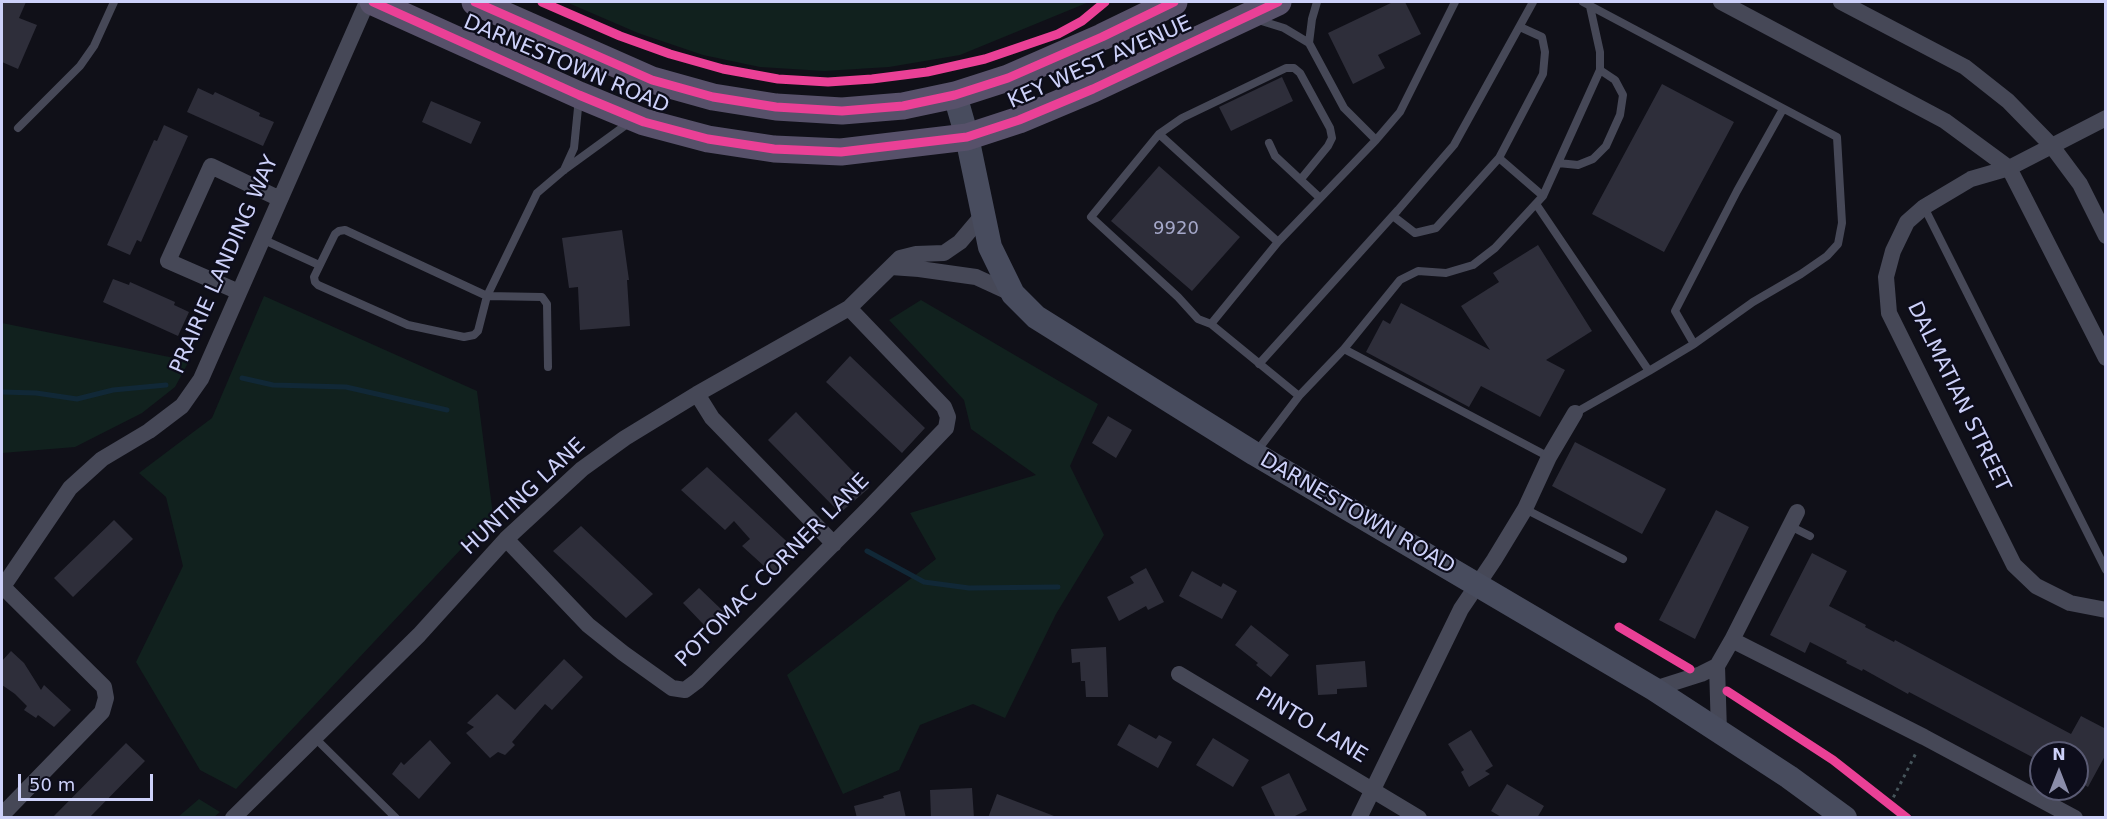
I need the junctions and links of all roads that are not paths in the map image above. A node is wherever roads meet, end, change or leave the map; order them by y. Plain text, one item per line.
1 (114, 2) edge
2 (367, 2) edge
3 (373, 2) edge
4 (475, 2) edge
5 (1174, 2) edge
6 (1278, 2) edge
7 (1317, 2) edge
8 (1455, 2) edge
9 (1533, 2) edge
10 (1587, 2) edge
11 (1721, 2) edge
12 (1841, 2) edge
13 (1246, 16) junction
14 (1520, 27) junction
15 (1309, 43) junction
16 (1600, 70) junction
17 (579, 94) junction
18 (955, 95) junction
19 (1783, 109) junction
20 (636, 118) junction
21 (2106, 118) edge
22 (18, 128) dead end
23 (1159, 134) junction
24 (967, 137) junction
25 (1376, 140) junction
26 (1269, 142) dead end
27 (2052, 145) junction
28 (1499, 158) junction
29 (1558, 163) junction
30 (2009, 168) junction
31 (564, 170) junction
32 (1300, 179) junction
33 (1543, 196) junction
34 (1320, 198) junction
35 (280, 199) junction
36 (1536, 204) junction
37 (1924, 207) junction
38 (982, 216) junction
39 (1393, 216) junction
40 (2106, 236) edge
41 (262, 239) junction
42 (1278, 242) junction
43 (319, 265) junction
44 (891, 267) junction
45 (239, 292) junction
46 (1012, 294) junction
47 (487, 296) junction
48 (849, 308) junction
49 (1211, 324) junction
50 (1694, 344) junction
51 (1344, 349) junction
52 (2106, 358) edge
53 (1259, 364) junction
54 (548, 367) dead end
55 (1649, 371) junction
56 (697, 394) junction
57 (1299, 396) junction
58 (1575, 413) joint
59 (1255, 454) junction
60 (1549, 457) junction
61 (1525, 508) junction
62 (1793, 519) joint
63 (1810, 536) dead end
64 (506, 539) junction
65 (834, 544) junction
66 (1623, 559) dead end
67 (2106, 570) edge
68 (1477, 585) junction
69 (2, 587) edge
70 (2106, 610) edge
71 (1732, 640) junction
72 (1717, 666) junction
73 (1179, 674) dead end
74 (1654, 689) junction
75 (1719, 732) junction
76 (314, 737) junction
77 (1373, 789) junction
78 (2, 815) edge
79 (233, 818) edge
80 (396, 818) edge
81 (1359, 818) edge
82 (1419, 818) edge
83 (1845, 818) edge
84 (2075, 818) edge

1 - 22 lane
2 - 35 street, PRAIRIE LANDING WAY
3 - 17 main road, DARNESTOWN ROAD
4 - 18 main road, DARNESTOWN ROAD
5 - 18 main road, KEY WEST AVENUE
6 - 13 main road, KEY WEST AVENUE
7 - 15 lane
8 - 25 lane
9 - 14 lane
10 - 16 lane
10 - 19 lane
11 - 30 street
12 - 27 street
13 - 15 lane
13 - 24 main road, KEY WEST AVENUE
14 - 28 lane
14 - 39 lane
15 - 25 lane
16 - 29 lane
16 - 29 lane
17 - 20 main road, DARNESTOWN ROAD
17 - 31 lane
18 - 24 main road, DARNESTOWN ROAD
19 - 50 lane
19 - 50 lane
20 - 24 main road, DARNESTOWN ROAD
20 - 31 lane
21 - 27 street, DALMATIAN STREET
23 - 32 lane
23 - 42 lane
23 - 49 lane
24 - 38 main road, DARNESTOWN ROAD
25 - 34 lane
26 - 32 lane
27 - 30 street, DALMATIAN STREET
27 - 40 street
28 - 33 lane
28 - 39 lane
29 - 33 lane
30 - 37 street, DALMATIAN STREET
30 - 52 street
31 - 47 lane
32 - 34 lane
33 - 36 lane
34 - 42 lane
35 - 41 street, PRAIRIE LANDING WAY
35 - 45 street
36 - 51 lane
36 - 55 lane
37 - 67 lane
37 - 70 street, DALMATIAN STREET
38 - 44 street, HUNTING LANE
38 - 46 main road, DARNESTOWN ROAD
39 - 53 lane
41 - 43 lane
41 - 45 street, PRAIRIE LANDING WAY
42 - 49 lane
43 - 47 lane
43 - 47 lane
44 - 46 street
44 - 48 street, HUNTING LANE
45 - 69 street, PRAIRIE LANDING WAY
46 - 59 main road, DARNESTOWN ROAD
47 - 54 lane
48 - 56 street, HUNTING LANE
48 - 65 street, POTOMAC CORNER LANE
49 - 53 lane
50 - 55 lane
51 - 57 lane
51 - 60 lane
53 - 57 lane
55 - 58 lane
56 - 64 street, HUNTING LANE
56 - 65 street
57 - 59 lane
58 - 60 street
59 - 68 main road, DARNESTOWN ROAD
60 - 61 street
61 - 66 lane
61 - 68 street
62 - 63 lane
62 - 71 street
64 - 65 street, POTOMAC CORNER LANE
64 - 76 street, HUNTING LANE
68 - 74 main road, DARNESTOWN ROAD
68 - 77 street
69 - 78 street
71 - 72 street
71 - 84 street
72 - 74 street
72 - 75 street
73 - 77 street, PINTO LANE
74 - 75 main road, DARNESTOWN ROAD
75 - 83 main road, DARNESTOWN ROAD
76 - 79 street, HUNTING LANE
76 - 80 lane
77 - 81 street
77 - 82 street, PINTO LANE

